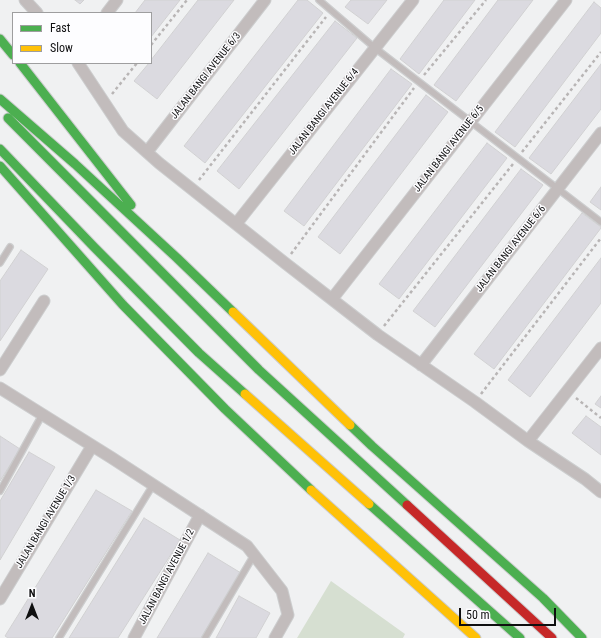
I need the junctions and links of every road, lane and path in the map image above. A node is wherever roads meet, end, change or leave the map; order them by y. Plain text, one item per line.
1 (25, 0) edge
2 (117, 0) edge
3 (187, 0) edge
4 (265, 0) edge
5 (320, 0) edge
6 (413, 0) edge
7 (486, 0) edge
8 (566, 0) edge
9 (331, 10) junction
10 (36, 12) edge
11 (108, 12) edge
12 (0, 38) edge
13 (152, 44) edge
14 (375, 48) junction
15 (601, 52) edge
16 (12, 54) edge
17 (21, 64) edge
18 (79, 64) edge
19 (136, 64) edge
20 (419, 81) junction
21 (0, 98) edge
22 (104, 104) junction
23 (0, 109) edge
24 (471, 121) junction
25 (601, 133) edge
26 (0, 149) edge
27 (147, 152) junction
28 (518, 158) junction
29 (0, 166) edge
30 (192, 189) junction
31 (558, 189) junction
32 (601, 222) edge
33 (236, 224) junction
34 (601, 238) edge
35 (10, 247) dead end
36 (177, 258) junction
37 (0, 263) edge
38 (285, 263) junction
39 (332, 298) junction
40 (44, 301) dead end
41 (378, 334) junction
42 (601, 348) edge
43 (421, 365) junction
44 (0, 370) edge
45 (0, 388) edge
46 (567, 391) junction
47 (475, 402) junction
48 (42, 414) junction
49 (601, 418) edge
50 (528, 441) junction
51 (92, 446) junction
52 (153, 486) junction
53 (0, 491) edge
54 (601, 492) edge
55 (200, 515) junction
56 (254, 555) junction
57 (0, 599) edge
58 (59, 638) edge
59 (134, 638) edge
60 (205, 638) edge
61 (275, 638) edge
62 (476, 638) edge
63 (520, 638) edge
64 (552, 638) edge
65 (582, 638) edge

1 - 10 street
2 - 11 street
3 - 13 path
4 - 27 street, JALAN BANGI AVENUE 6/3
5 - 9 lane
6 - 14 street, JALAN BANGI AVENUE 6/4
7 - 20 path
8 - 24 street, JALAN BANGI AVENUE 6/5
9 - 14 lane
9 - 30 path
12 - 16 main road
14 - 20 lane
14 - 33 street, JALAN BANGI AVENUE 6/4
15 - 28 path
17 - 36 main road
18 - 22 street
19 - 22 path
20 - 24 lane
20 - 38 path
21 - 36 main road
22 - 27 street
23 - 64 main road
24 - 28 lane
24 - 39 street, JALAN BANGI AVENUE 6/5
25 - 31 street, JALAN BANGI AVENUE 6/6
26 - 63 main road
27 - 30 street
28 - 31 lane
28 - 41 path
29 - 62 main road
30 - 33 street
31 - 32 lane
31 - 43 street, JALAN BANGI AVENUE 6/6
33 - 38 street
34 - 47 path
35 - 37 lane
36 - 65 main road
38 - 39 street
39 - 41 street
40 - 44 street
41 - 43 street
42 - 46 street
43 - 47 street
45 - 48 street
46 - 49 path
46 - 50 street
47 - 50 street
48 - 51 street
48 - 53 lane
50 - 54 street
51 - 52 street
51 - 57 street, JALAN BANGI AVENUE 1/3
52 - 55 street
52 - 58 lane
55 - 56 street
55 - 59 street, JALAN BANGI AVENUE 1/2
56 - 60 lane
56 - 61 street

